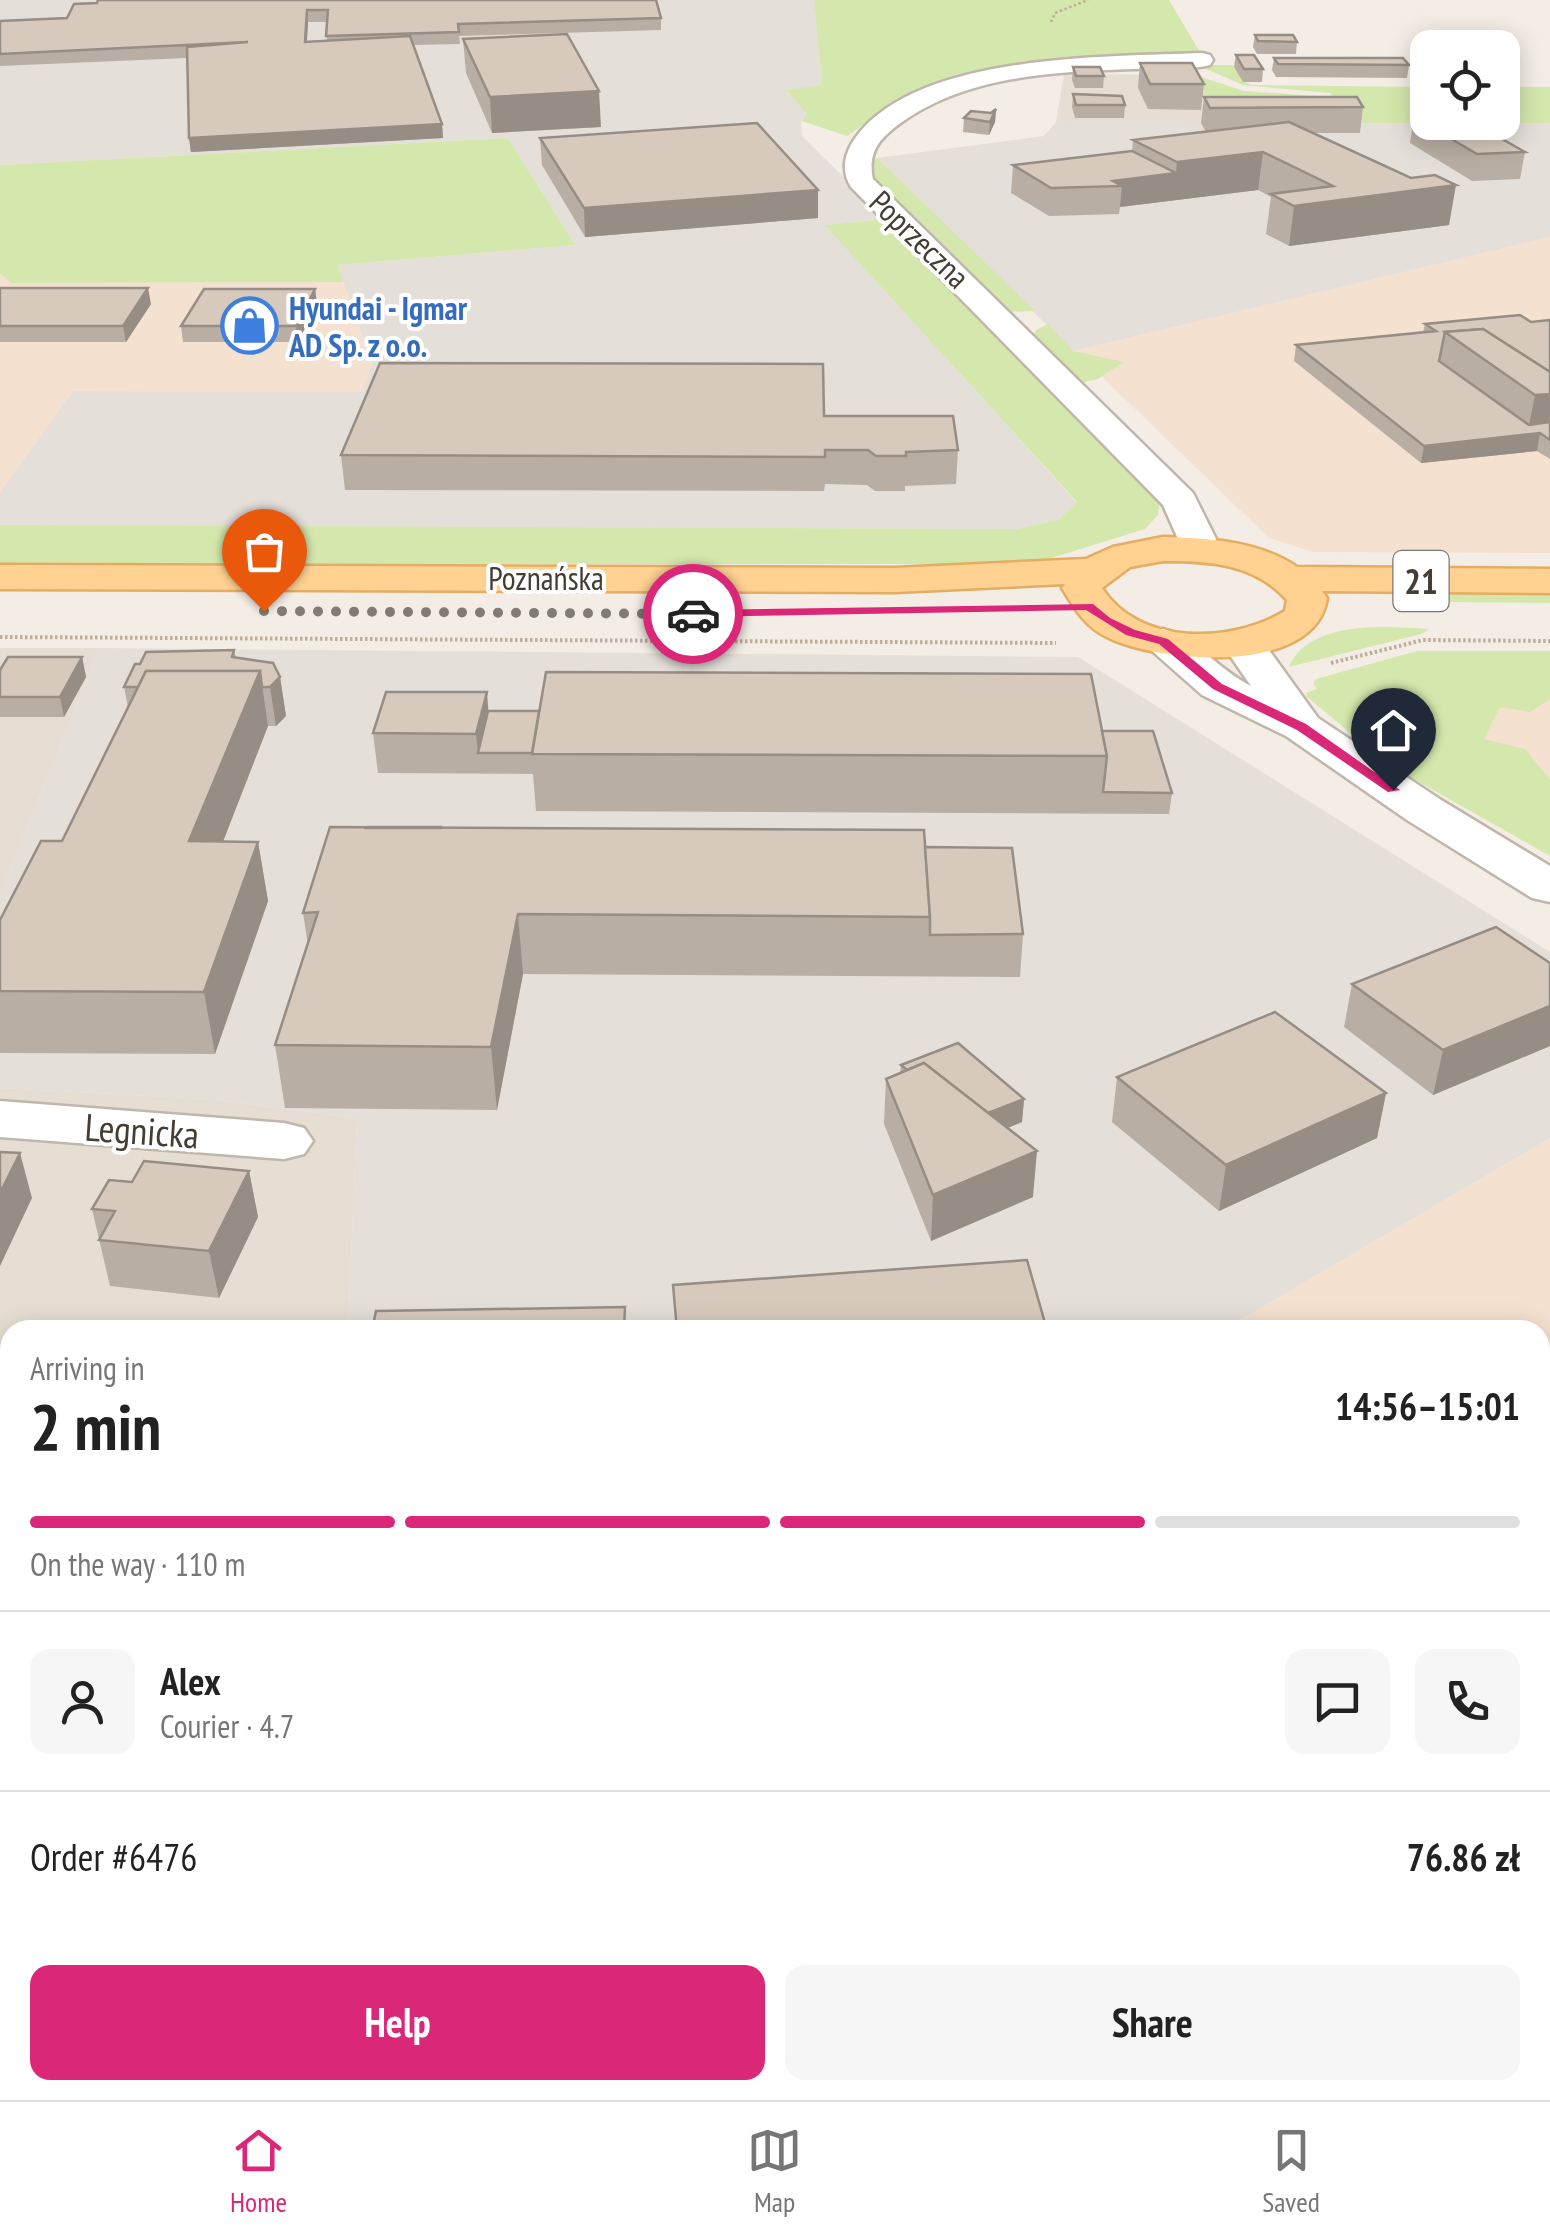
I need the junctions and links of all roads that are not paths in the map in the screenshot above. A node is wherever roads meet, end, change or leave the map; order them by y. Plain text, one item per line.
1 (1202, 60) dead end
2 (1194, 548) junction
3 (0, 576) edge
4 (1550, 581) edge
5 (1090, 589) junction
6 (1298, 598) junction
7 (0, 609) edge
8 (1550, 615) edge
9 (1163, 642) junction
10 (1243, 644) junction
11 (1302, 727) junction
12 (1550, 887) edge
13 (0, 1118) edge
14 (284, 1140) dead end

1 - 2 street, Poprzeczna
2 - 5 main road, 21
2 - 6 main road, 21
3 - 5 main road, Poznańska / 21
4 - 6 main road, 21
5 - 7 main road, Poznańska / 21
5 - 9 main road, 21
6 - 8 main road, 21
6 - 10 main road, 21
9 - 10 main road, 21
9 - 11 street
10 - 11 street
11 - 12 street
13 - 14 street, Legnicka

